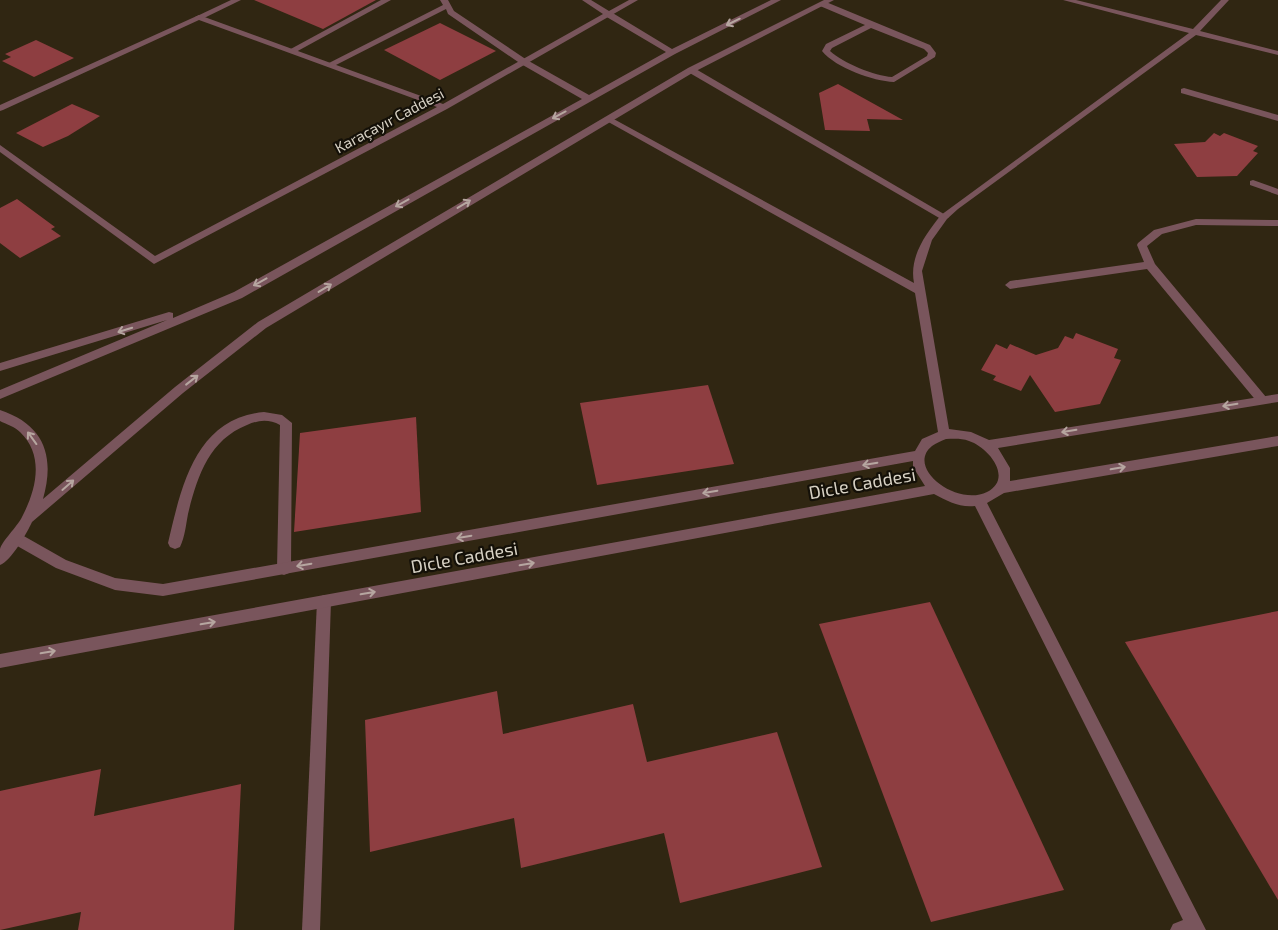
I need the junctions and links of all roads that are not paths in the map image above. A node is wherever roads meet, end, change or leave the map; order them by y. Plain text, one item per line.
1 (237, 0) edge
2 (387, 0) edge
3 (586, 0) edge
4 (634, 0) edge
5 (777, 0) edge
6 (1067, 0) edge
7 (1225, 0) edge
8 (826, 2) edge
9 (445, 3) edge
10 (608, 14) junction
11 (199, 17) junction
12 (871, 25) junction
13 (1194, 33) junction
14 (291, 51) junction
15 (672, 52) junction
16 (1278, 53) edge
17 (524, 62) junction
18 (329, 65) junction
19 (691, 70) junction
20 (1184, 91) dead end
21 (589, 99) junction
22 (444, 107) junction
23 (0, 108) edge
24 (1278, 118) edge
25 (607, 119) junction
26 (0, 148) edge
27 (1253, 183) dead end
28 (1278, 192) edge
29 (944, 217) junction
30 (1278, 223) edge
31 (1150, 265) junction
32 (1010, 285) dead end
33 (920, 291) junction
34 (238, 295) junction
35 (0, 367) edge
36 (0, 395) edge
37 (1278, 398) edge
38 (1262, 400) junction
39 (0, 414) edge
40 (944, 434) junction
41 (1278, 441) edge
42 (987, 444) junction
43 (918, 455) junction
44 (1001, 488) junction
45 (935, 489) junction
46 (979, 501) junction
47 (31, 517) junction
48 (17, 539) junction
49 (174, 543) dead end
50 (0, 559) edge
51 (284, 569) junction
52 (324, 601) junction
53 (0, 661) edge
54 (1190, 929) edge
55 (311, 930) edge

1 - 11 street
2 - 14 street
3 - 10 street
4 - 10 street, Karaçayır Caddesi
5 -> 15 street
6 - 13 street
7 - 13 street
8 - 12 street
8 - 19 street
9 - 17 street
9 - 18 street
10 - 15 street
10 - 17 street, Karaçayır Caddesi
11 - 14 street
11 - 23 street
12 - 12 street
13 - 16 street
13 - 29 street
14 - 18 street
15 - 21 street
17 - 21 street
17 - 22 street, Karaçayır Caddesi
18 - 22 street
19 - 25 street
19 - 29 street
20 - 24 street
21 -> 34 street
22 - 26 street, Karaçayır Caddesi
25 - 33 street
47 -> 25 street
27 - 28 street
29 - 33 street
30 - 31 street
31 - 32 street
31 - 38 street
33 - 40 street
34 -> 35 street
34 - 36 street
37 - 38 street
38 -> 42 street
47 -> 39 street
40 - 42 street
40 - 43 street
44 -> 41 street
42 - 44 street
43 - 45 street
43 -> 51 street, Dicle Caddesi
44 - 46 street
45 - 46 street
52 -> 45 street, Dicle Caddesi
46 - 54 street
47 - 48 street
48 - 50 street
48 - 51 street, Dicle Caddesi
49 - 51 street
53 -> 52 street, Dicle Caddesi
52 - 55 street

